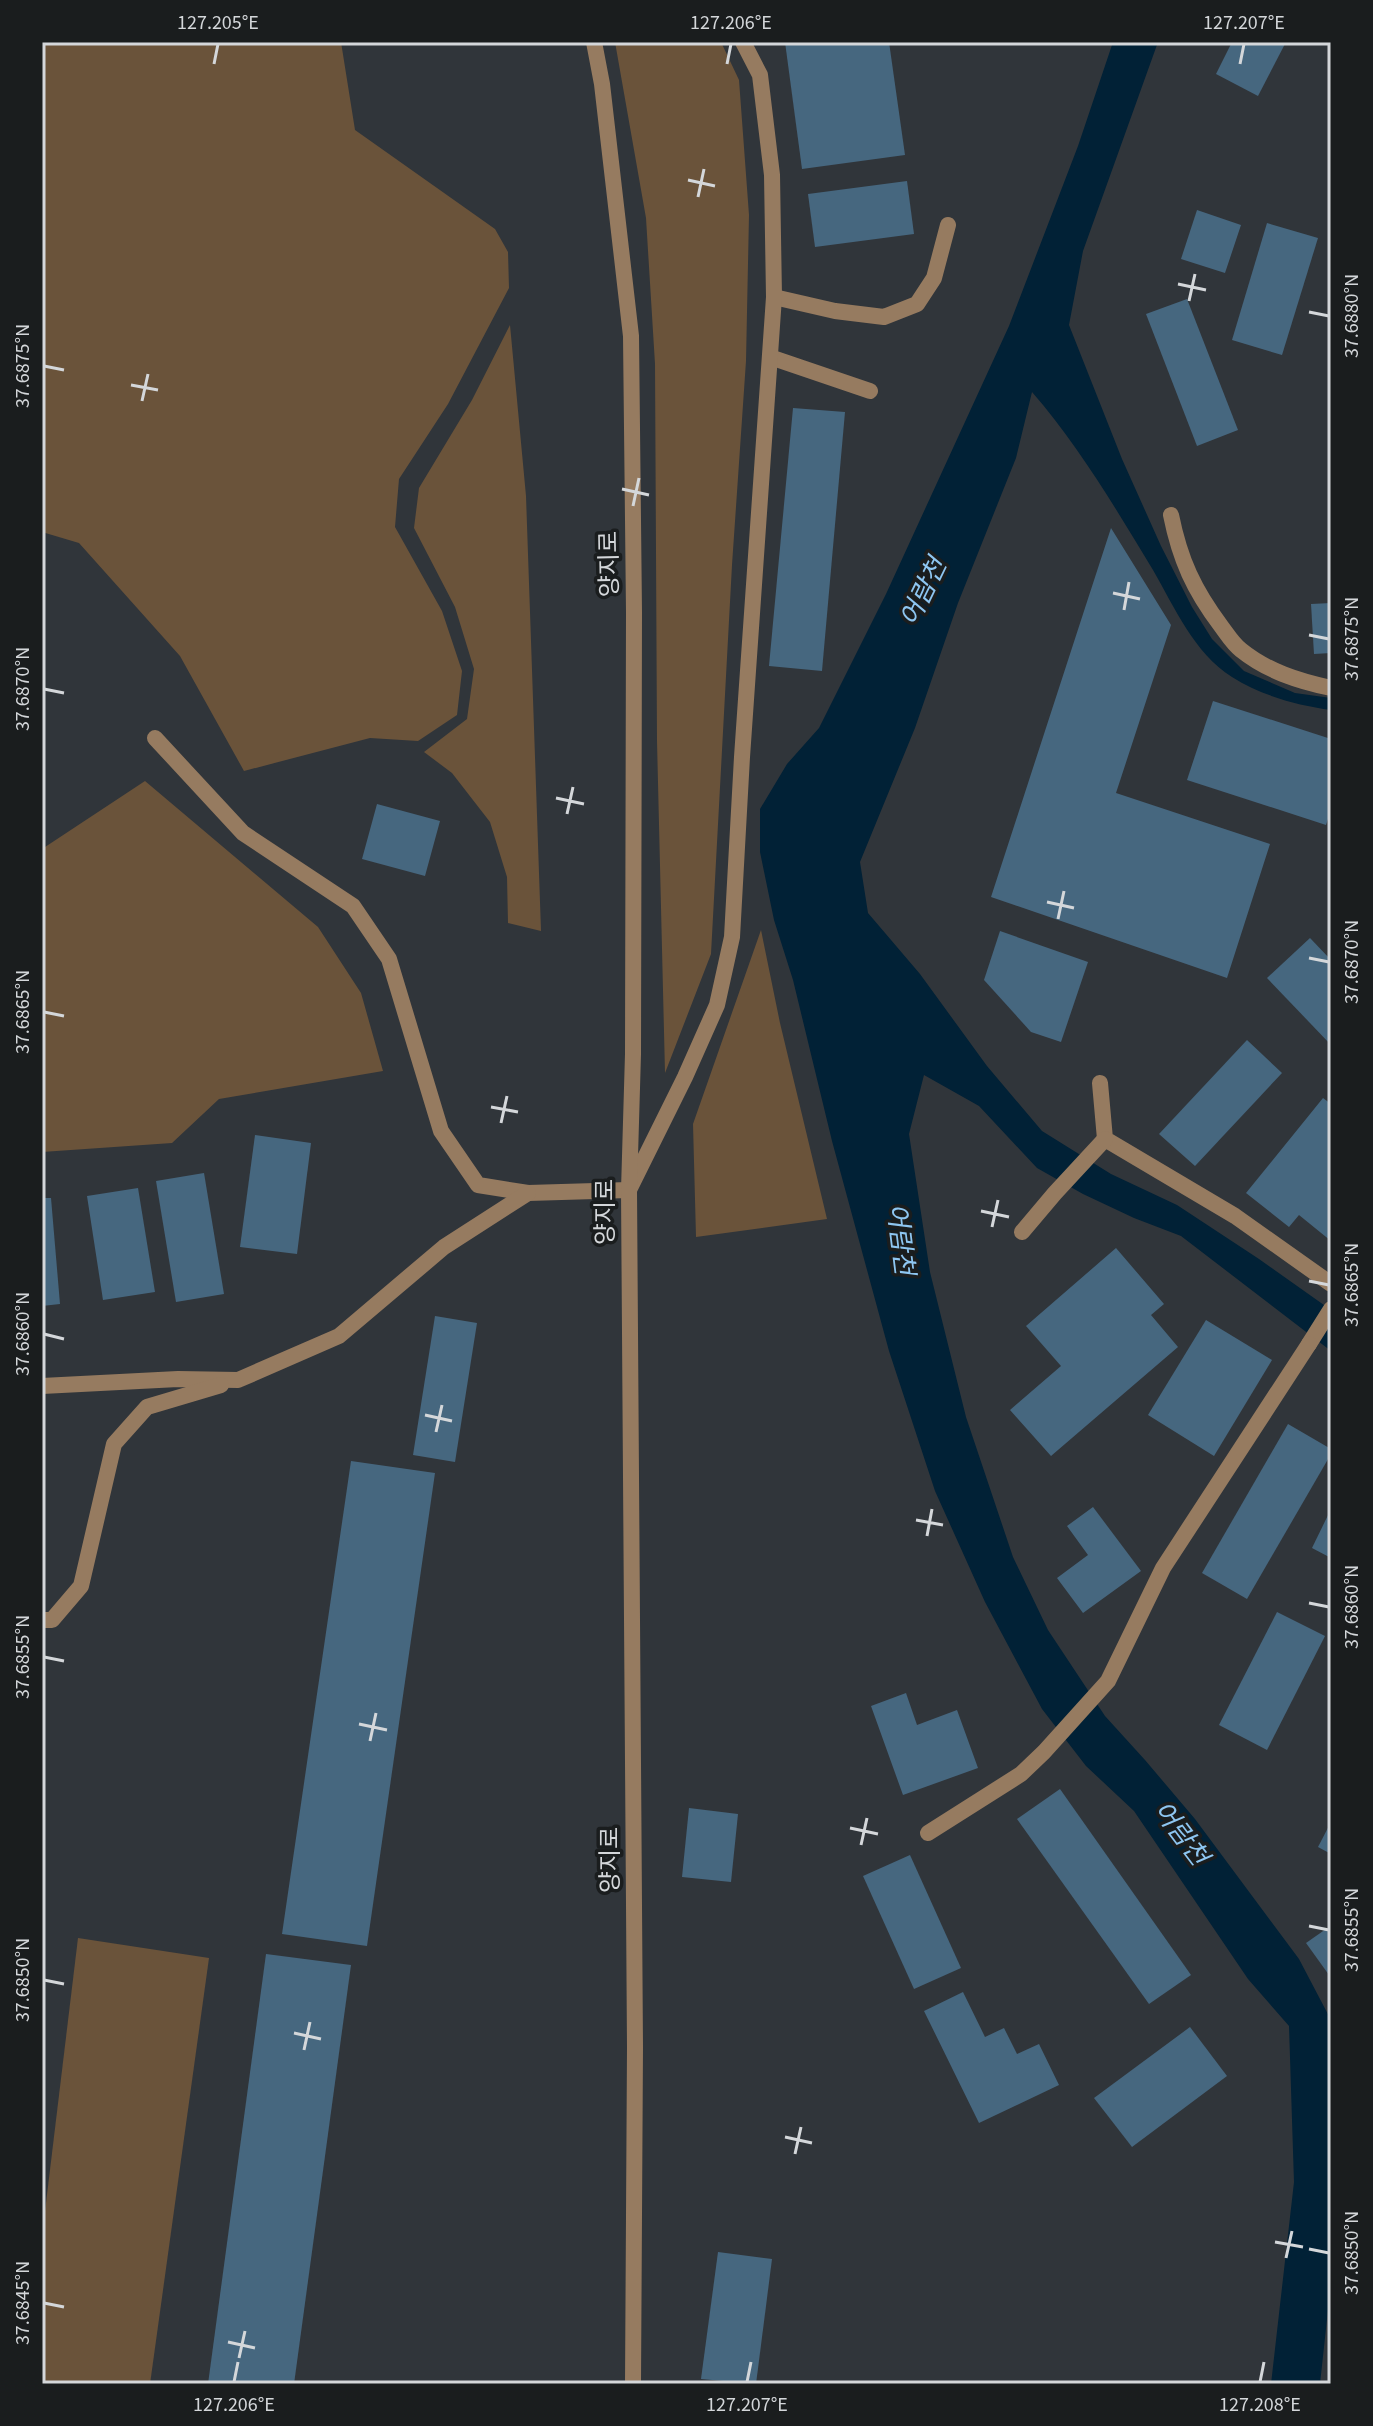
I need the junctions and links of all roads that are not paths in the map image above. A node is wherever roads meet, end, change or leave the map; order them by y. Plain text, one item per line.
1 (594, 42) edge
2 (743, 42) edge
3 (948, 225) dead end
4 (774, 297) junction
5 (770, 357) junction
6 (870, 391) dead end
7 (1171, 515) dead end
8 (1331, 688) edge
9 (155, 738) dead end
10 (1100, 1083) dead end
11 (1105, 1139) junction
12 (629, 1190) junction
13 (528, 1193) junction
14 (1022, 1232) dead end
15 (1331, 1284) edge
16 (1331, 1309) edge
17 (238, 1380) junction
18 (42, 1386) edge
19 (42, 1620) edge
20 (928, 1833) dead end
21 (633, 2384) edge

1 - 12 street, 양지로
2 - 4 street
3 - 4 street
4 - 5 street
5 - 6 street
5 - 12 street
7 - 8 street
9 - 13 street
10 - 11 street
11 - 14 street
11 - 15 street
12 - 13 street
12 - 21 street, 양지로
13 - 17 street
16 - 20 street
17 - 18 street
17 - 19 street

